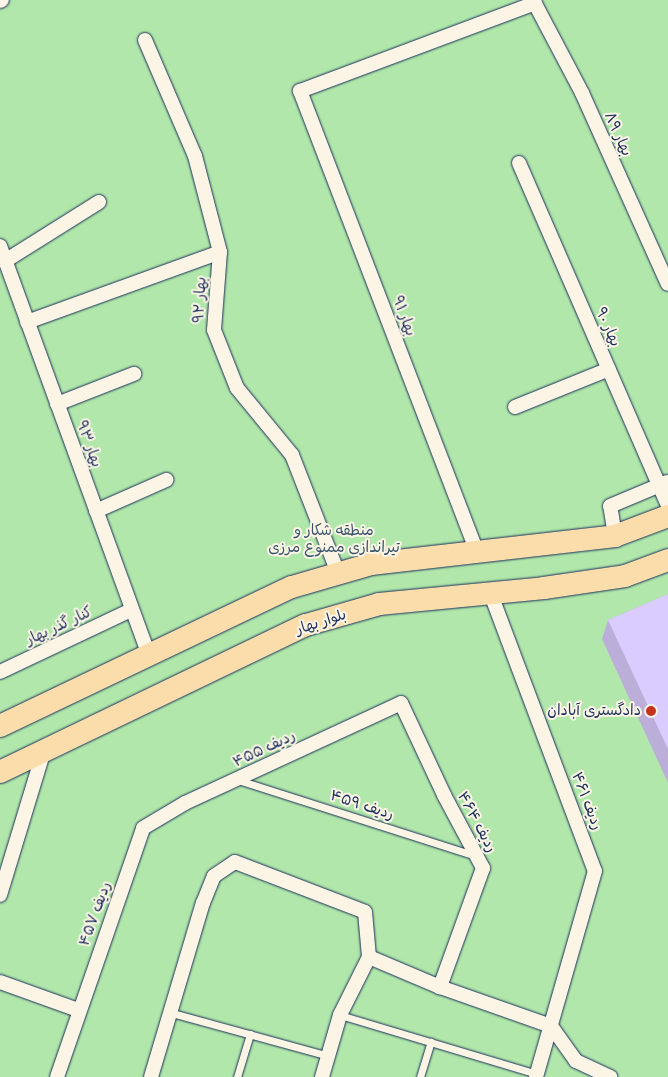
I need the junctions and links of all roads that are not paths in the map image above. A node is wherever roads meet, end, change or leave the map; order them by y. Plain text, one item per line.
1 (534, 1) edge
2 (145, 40) dead end
3 (519, 163) dead end
4 (99, 202) dead end
5 (0, 246) edge
6 (220, 252) junction
7 (5, 261) junction
8 (668, 284) edge
9 (27, 322) junction
10 (609, 370) junction
11 (134, 374) dead end
12 (57, 404) junction
13 (515, 407) dead end
14 (166, 480) dead end
15 (664, 483) edge
16 (668, 505) edge
17 (96, 511) junction
18 (668, 516) edge
19 (615, 536) junction
20 (477, 552) junction
21 (668, 560) edge
22 (338, 573) junction
23 (490, 592) junction
24 (132, 610) junction
25 (148, 653) junction
26 (0, 672) edge
27 (400, 703) joint
28 (0, 726) edge
29 (44, 750) junction
30 (0, 772) edge
31 (238, 780) junction
32 (143, 828) joint
33 (478, 857) junction
34 (0, 895) edge
35 (368, 957) junction
36 (0, 982) edge
37 (440, 987) junction
38 (78, 1010) junction
39 (172, 1013) junction
40 (340, 1015) junction
41 (552, 1026) junction
42 (250, 1034) junction
43 (431, 1042) junction
44 (329, 1056) junction
45 (536, 1076) edge
46 (57, 1077) edge
47 (151, 1077) edge
48 (237, 1077) edge
49 (322, 1077) edge
50 (420, 1077) edge
51 (611, 1077) edge

1 - 8 street, بهار ۸۹
1 - 20 street, بهار ۹۱
2 - 6 street, بهار ۹۲
3 - 10 street, بهار ۹۰
4 - 7 street
5 - 7 street, بهار ۹۳
6 - 9 street
6 - 22 street, بهار ۹۲
7 - 9 street, بهار ۹۳
9 - 12 street, بهار ۹۳
10 - 13 street
10 - 15 street, بهار ۹۰
11 - 12 street
12 - 17 street, بهار ۹۳
14 - 17 street
15 - 16 street, بهار ۹۰
15 - 19 street
17 - 24 street, بهار ۹۳
18 - 19 main road
19 - 20 main road
20 - 22 main road
21 - 23 main road, بلوار بهار
22 - 25 main road
23 - 29 main road, بلوار بهار
23 - 41 street, ردیف ۴۶۱
24 - 25 street, بهار ۹۳
24 - 26 street, کنار گذر بهار
25 - 28 main road
27 - 31 street, ردیف ۴۵۵
27 - 33 street, ردیف ۴۶۴
29 - 30 main road, بلوار بهار
29 - 34 street
31 - 32 street, ردیف ۴۵۵
31 - 33 lane, ردیف ۴۵۹
32 - 38 street, ردیف ۴۵۷
33 - 37 street, ردیف ۴۶۴
35 - 37 street
35 - 39 street
35 - 40 street
36 - 38 street
37 - 41 street
38 - 46 street, ردیف ۴۵۷
39 - 42 lane
39 - 47 street
40 - 43 lane
40 - 44 street
41 - 45 street, ردیف ۴۶۱
41 - 51 street
42 - 44 lane
42 - 48 lane
43 - 45 lane
43 - 50 lane
44 - 49 street

